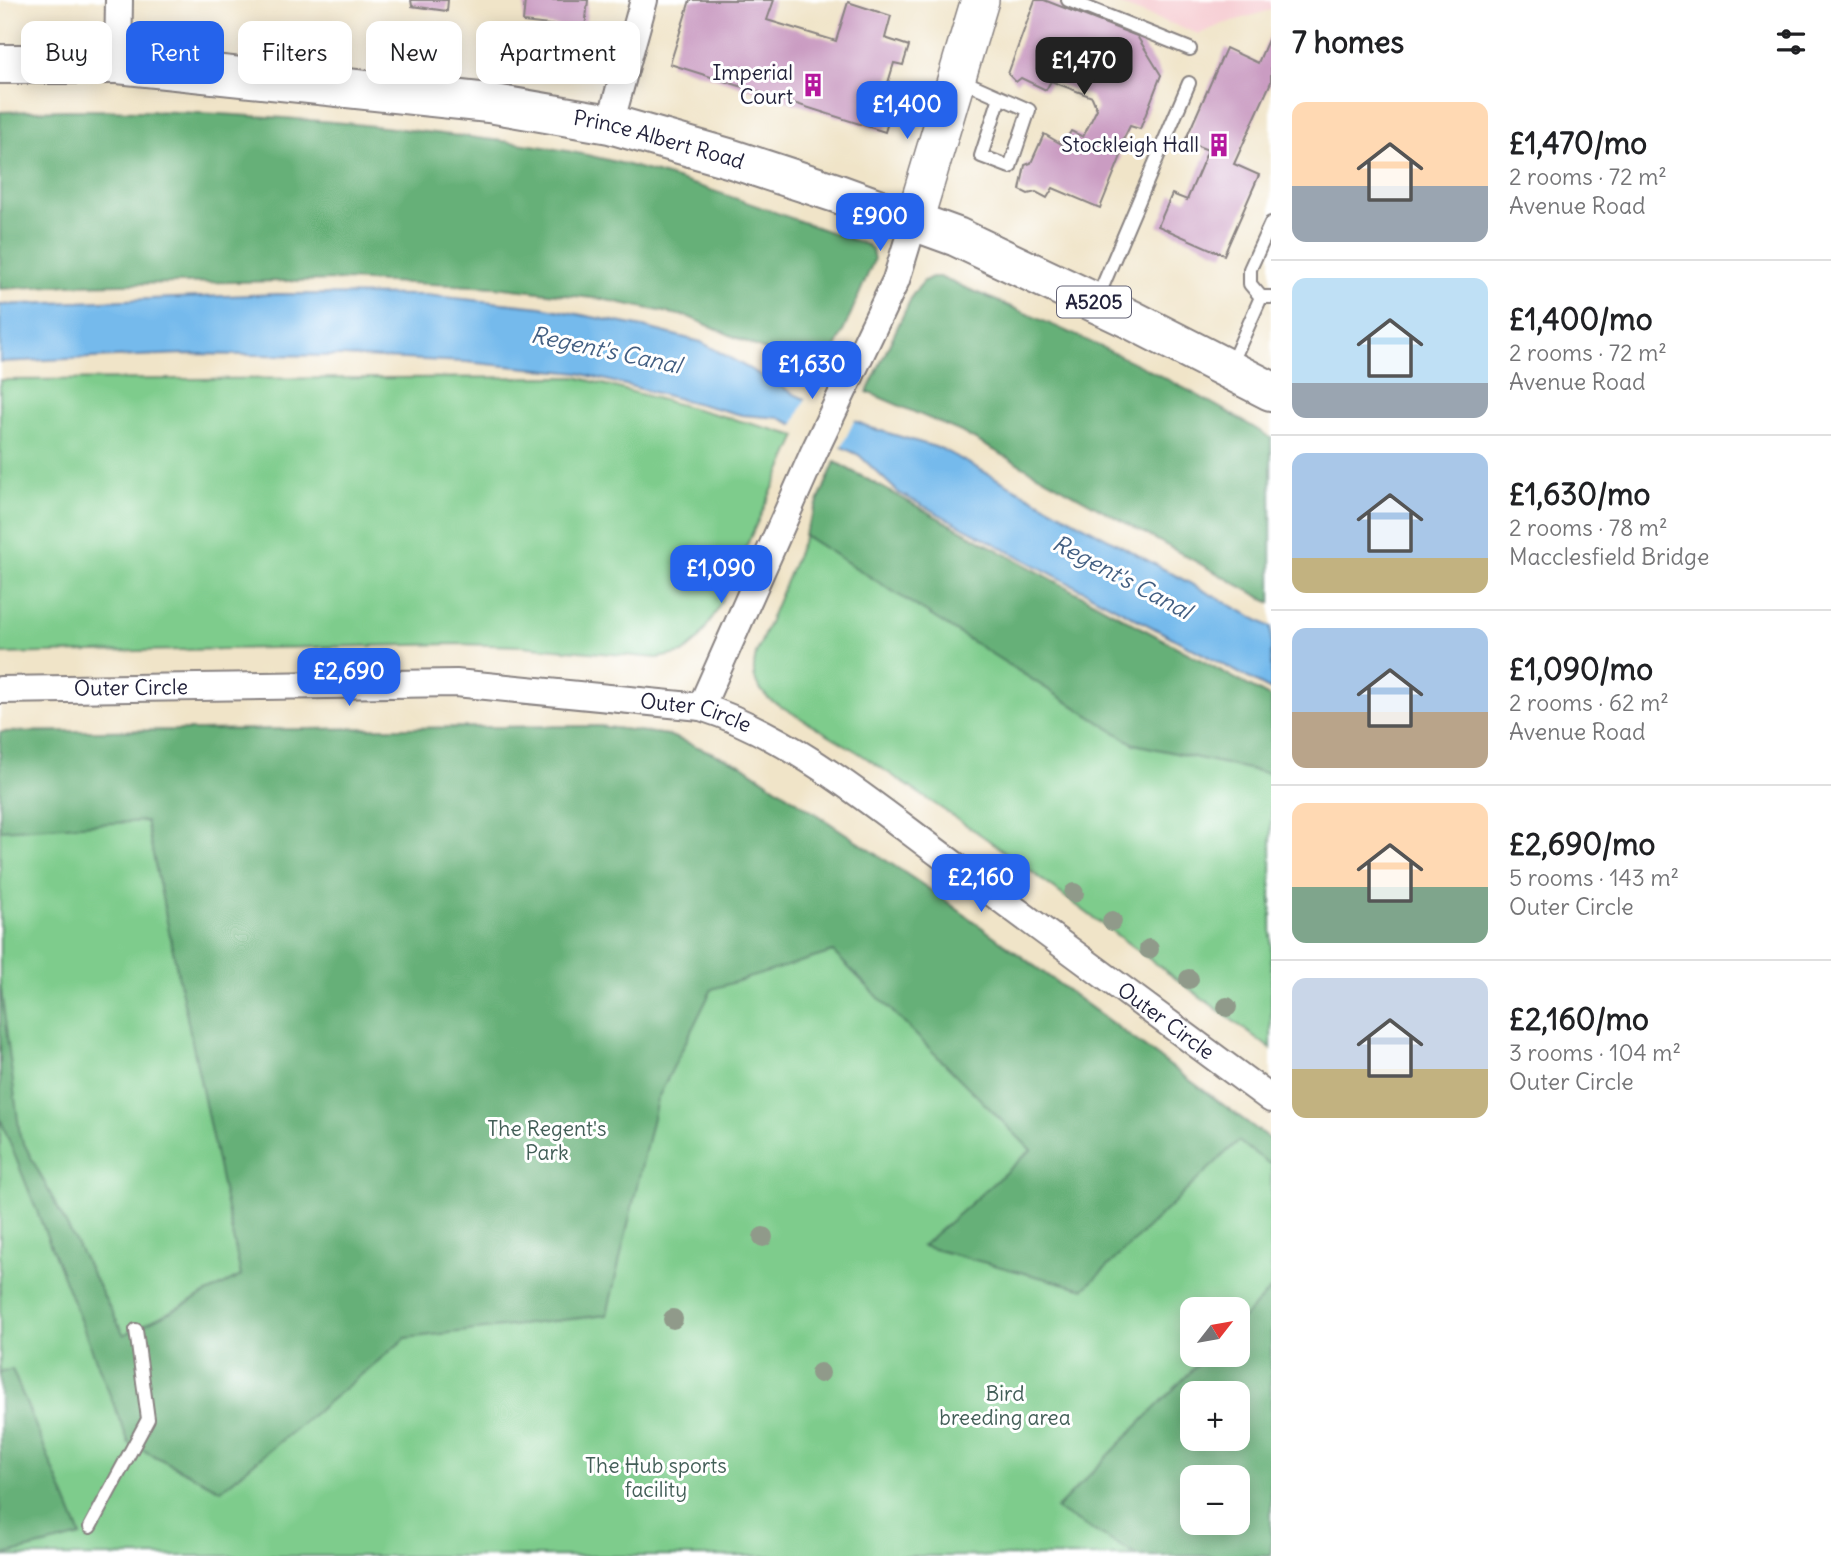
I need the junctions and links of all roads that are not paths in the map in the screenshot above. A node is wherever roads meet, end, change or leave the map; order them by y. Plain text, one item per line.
1 (119, 0) edge
2 (644, 0) edge
3 (980, 0) edge
4 (1068, 0) edge
5 (1190, 49) dead end
6 (0, 64) edge
7 (118, 64) junction
8 (957, 78) junction
9 (1189, 83) dead end
10 (1000, 97) junction
11 (610, 124) junction
12 (914, 220) junction
13 (1271, 223) edge
14 (1266, 297) edge
15 (1096, 302) junction
16 (1229, 369) junction
17 (1271, 391) edge
18 (0, 690) edge
19 (701, 707) junction
20 (1271, 1099) edge
21 (136, 1330) dead end
22 (90, 1527) dead end

1 - 7 street
2 - 11 street
3 - 8 main road
4 - 5 lane
6 - 7 main road, Prince Albert Road / A5205
7 - 11 main road, Prince Albert Road / A5205
8 - 10 lane
8 - 12 main road
9 - 15 lane
10 - 10 lane
11 - 12 main road, Prince Albert Road / A5205
12 - 15 main road, Prince Albert Road / A5205
12 - 19 street
13 - 14 lane
14 - 16 lane
15 - 16 main road, Prince Albert Road / A5205
16 - 17 main road, Prince Albert Road / A5205
18 - 19 street, Outer Circle
19 - 20 street, Outer Circle
21 - 22 lane

